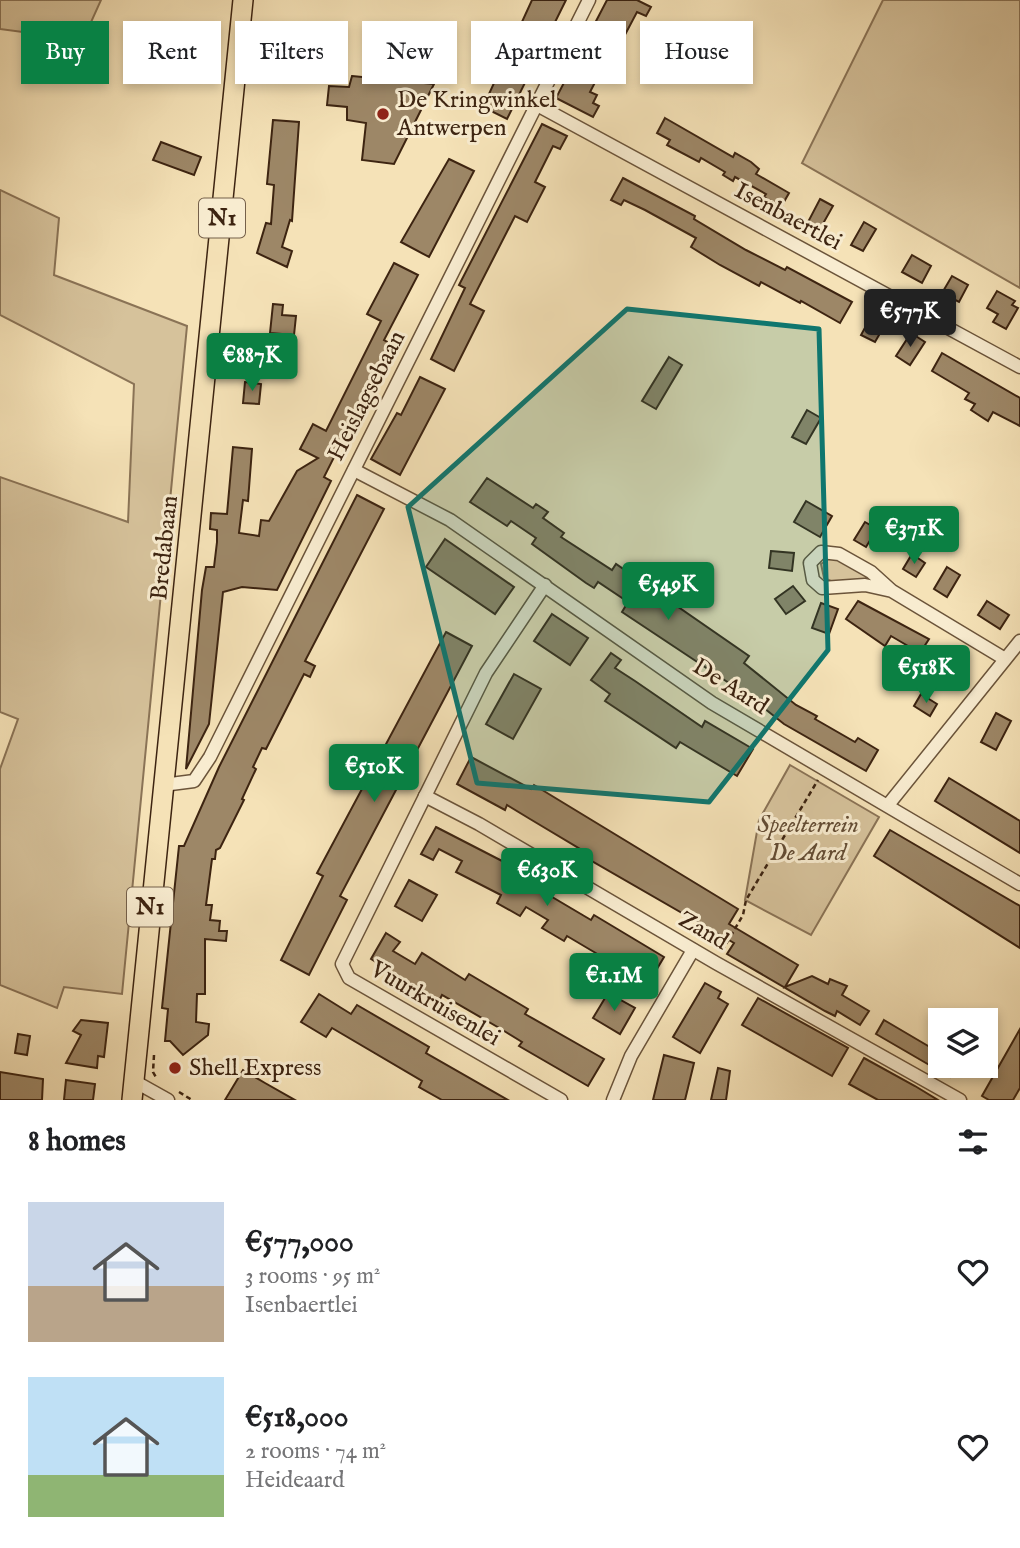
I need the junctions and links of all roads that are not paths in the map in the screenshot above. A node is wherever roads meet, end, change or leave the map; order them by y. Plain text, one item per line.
1 (243, 0) edge
2 (589, 0) edge
3 (537, 105) junction
4 (1020, 367) edge
5 (354, 470) junction
6 (545, 584) junction
7 (892, 592) junction
8 (1020, 641) edge
9 (1005, 660) junction
10 (163, 785) junction
11 (425, 796) junction
12 (888, 805) junction
13 (1020, 884) edge
14 (693, 950) junction
15 (133, 1091) edge
16 (168, 1100) edge
17 (561, 1100) edge
18 (613, 1100) edge
19 (960, 1100) edge

1 - 10 main road, Bredabaan / N1
2 - 3 street, Heislagsebaan
3 - 4 street, Isenbaertlei
3 - 5 street, Heislagsebaan
5 - 6 street, De Aard
5 - 10 street, Heislagsebaan
6 - 11 street, Vuurkruisenlei
6 - 12 street, De Aard
7 - 7 street
7 - 9 street
8 - 9 street
9 - 12 street
10 - 15 main road, Bredabaan / N1
11 - 14 street, Zand
11 - 17 street, Vuurkruisenlei
12 - 13 street, De Aard
14 - 18 street
14 - 19 street, Zand
15 - 16 street

